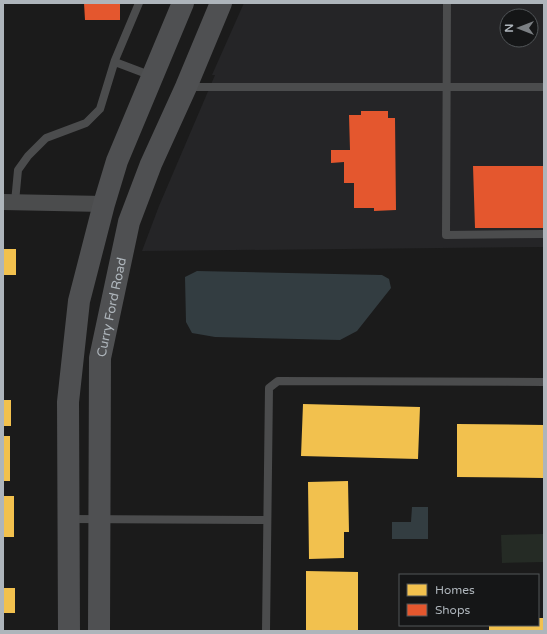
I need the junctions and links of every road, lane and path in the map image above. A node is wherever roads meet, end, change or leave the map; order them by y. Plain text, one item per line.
1 (139, 3) edge
2 (183, 3) edge
3 (221, 3) edge
4 (447, 3) edge
5 (115, 62) junction
6 (153, 76) junction
7 (186, 87) junction
8 (448, 87) junction
9 (544, 87) edge
10 (9, 202) edge
11 (104, 204) junction
12 (544, 234) edge
13 (100, 358) junction
14 (544, 382) edge
15 (68, 519) junction
16 (99, 520) junction
17 (267, 520) junction
18 (69, 631) edge
19 (99, 631) edge
20 (266, 631) edge

1 - 5 lane
2 - 6 main road, Curry Ford Road
3 - 7 main road, Curry Ford Road
4 - 8 lane
5 - 6 lane
5 - 10 lane
6 - 11 main road, Curry Ford Road
7 - 8 lane
7 - 13 main road, Curry Ford Road
8 - 9 lane
8 - 12 lane
10 - 11 street
11 - 13 main road
11 - 15 main road, Curry Ford Road
13 - 16 main road, Curry Ford Road
14 - 17 lane
15 - 16 lane
15 - 18 main road, Curry Ford Road
16 - 17 lane
16 - 19 main road, Curry Ford Road
17 - 20 lane

